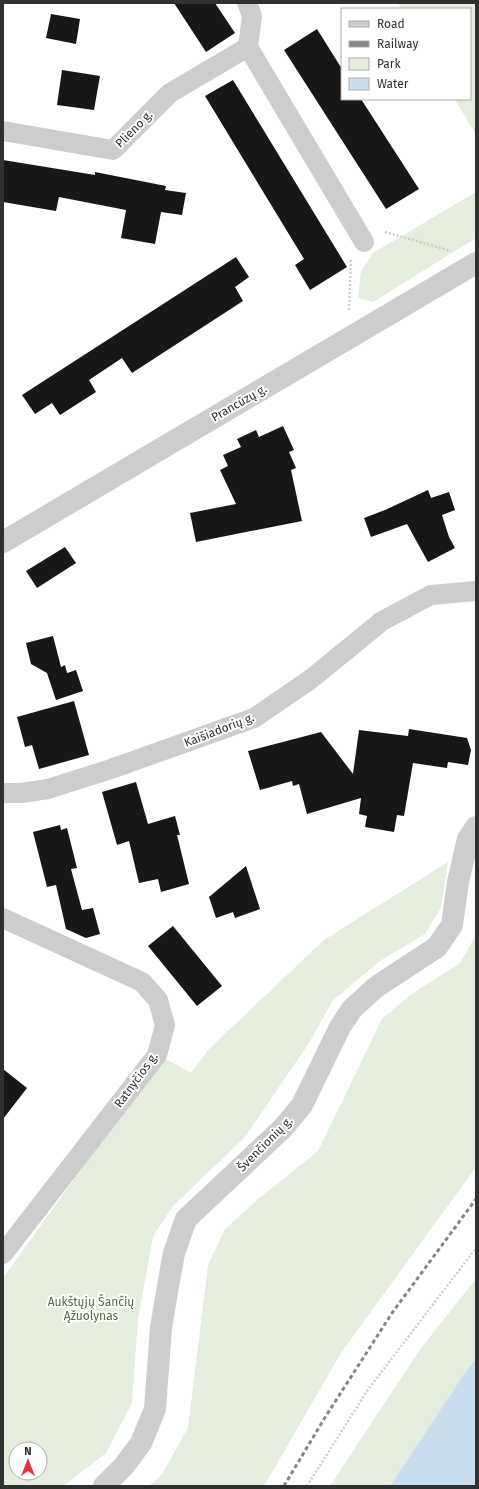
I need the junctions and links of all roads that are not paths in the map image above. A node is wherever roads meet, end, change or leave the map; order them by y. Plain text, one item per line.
1 (247, 3) edge
2 (248, 47) junction
3 (3, 131) edge
4 (364, 242) road end
5 (473, 272) edge
6 (3, 542) edge
7 (476, 591) edge
8 (3, 793) edge
9 (476, 827) edge
10 (3, 918) edge
11 (3, 1254) edge
12 (104, 1486) edge

1 - 2 street
2 - 3 street, Plieno g.
2 - 4 street
5 - 6 street, Prancūzų g.
7 - 8 street, Kaišiadorių g.
9 - 12 street, Švenčionių g.
10 - 11 street, Ratnyčios g.

